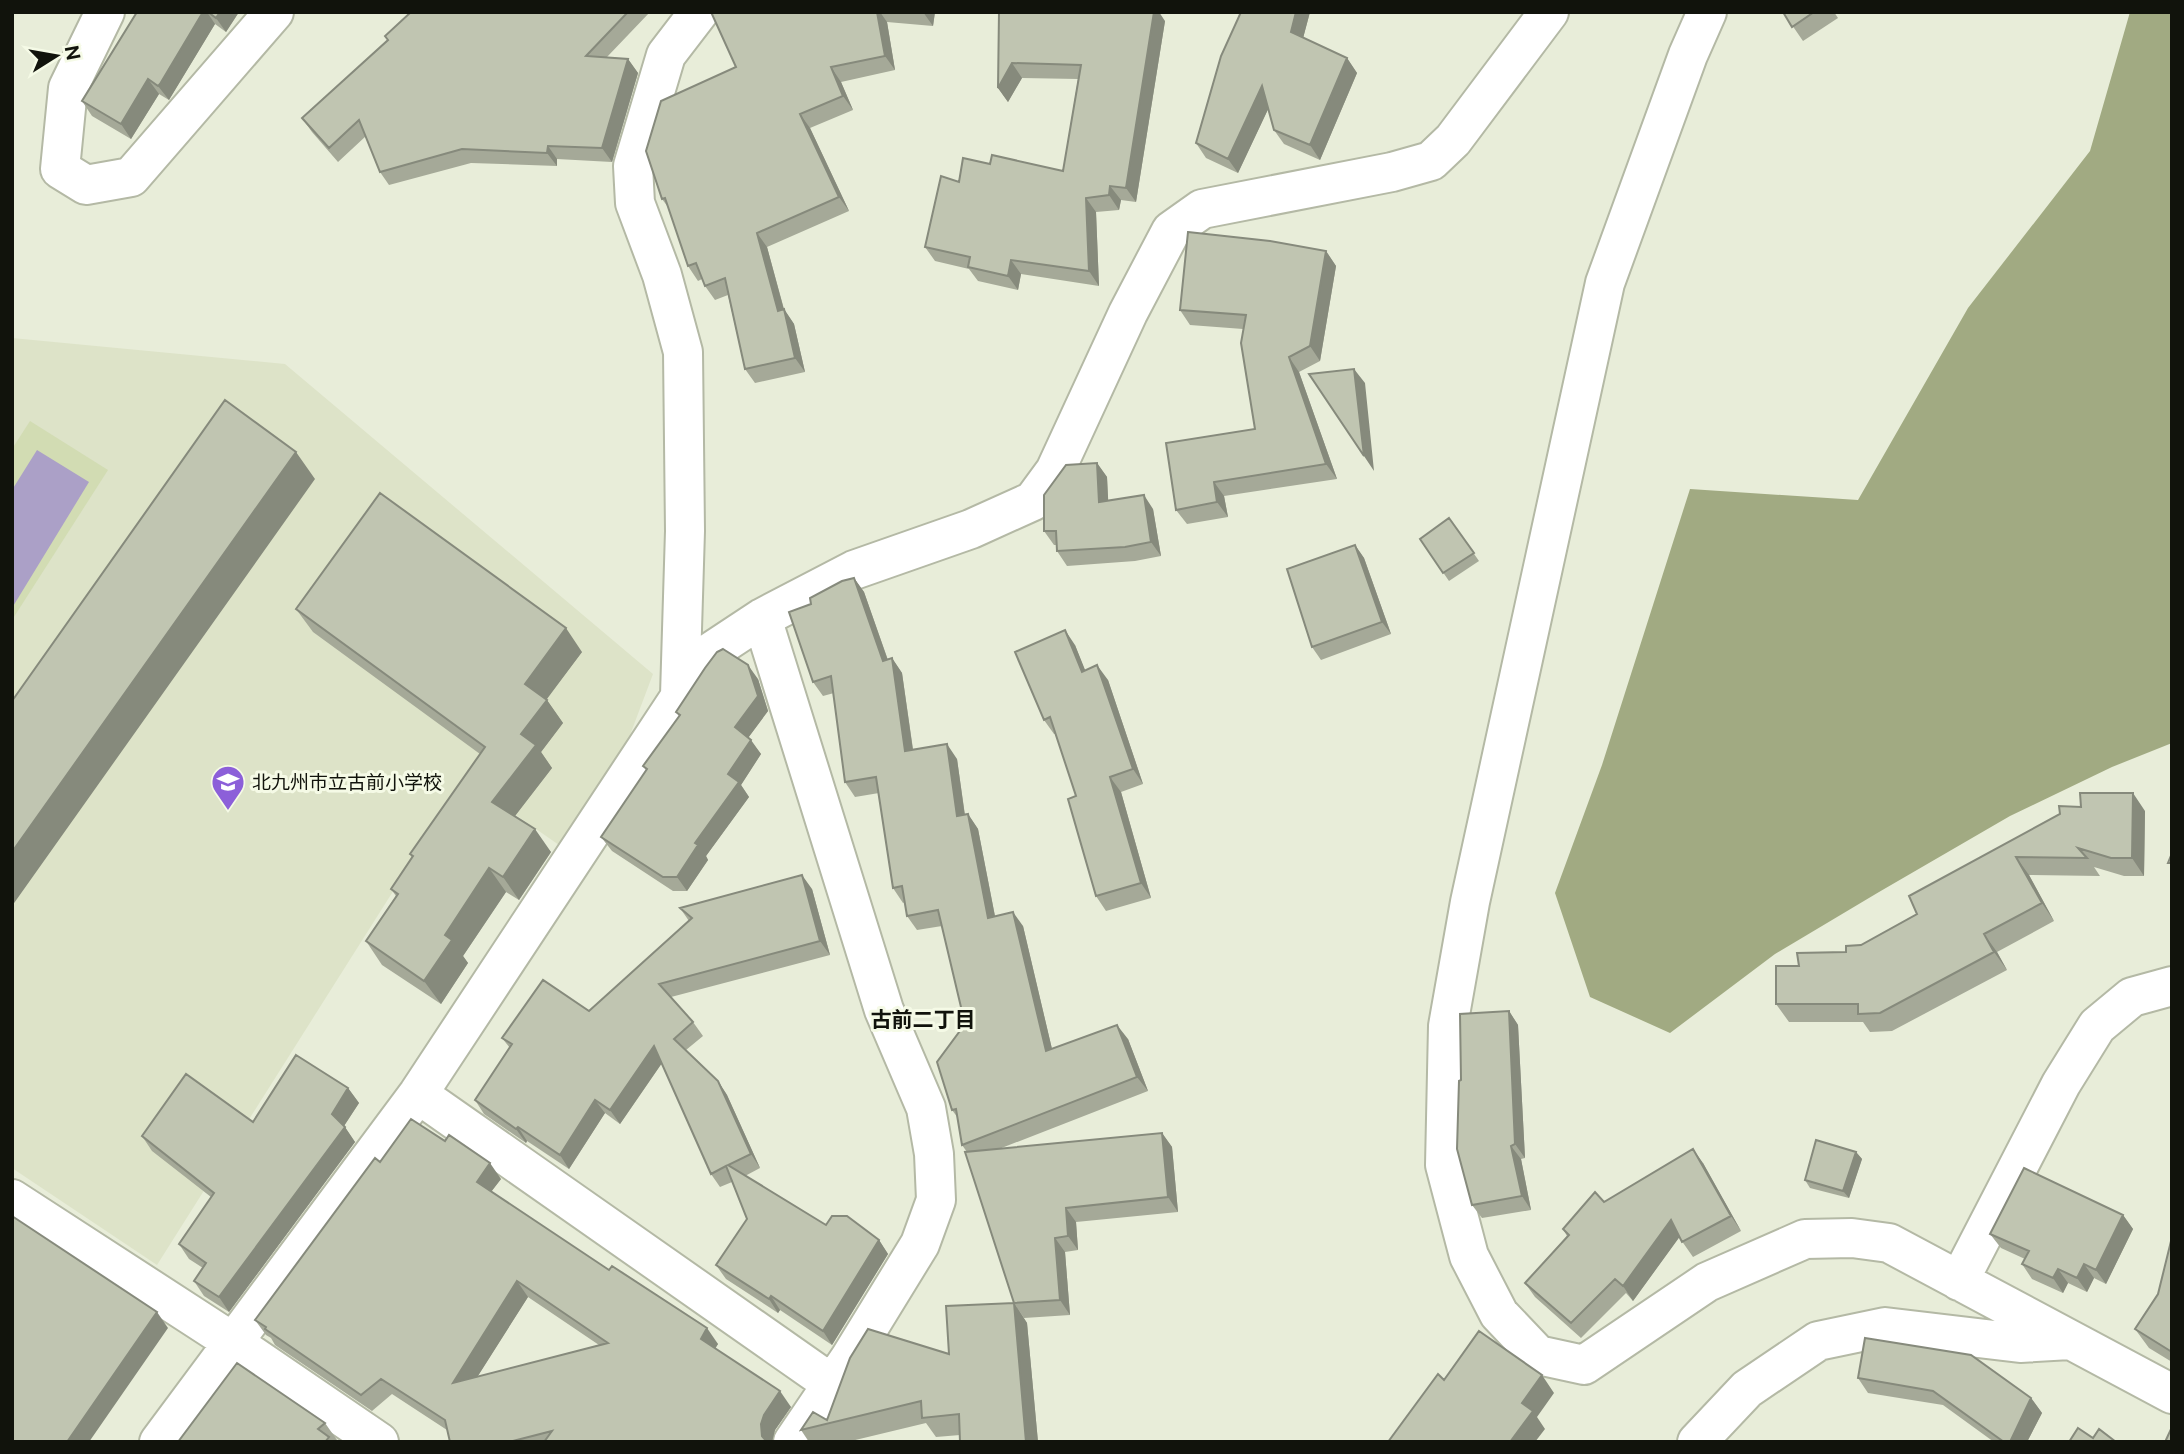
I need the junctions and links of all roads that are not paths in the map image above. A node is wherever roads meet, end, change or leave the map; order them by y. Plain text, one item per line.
1 (105, 12) edge
2 (274, 12) edge
3 (699, 12) edge
4 (1549, 12) edge
5 (1707, 12) edge
6 (762, 618) junction
7 (680, 695) junction
8 (2172, 986) edge
9 (418, 1094) junction
10 (12, 1199) edge
11 (1959, 1281) junction
12 (2070, 1340) junction
13 (234, 1343) junction
14 (832, 1384) junction
15 (2172, 1394) edge
16 (159, 1442) edge
17 (379, 1442) edge
18 (793, 1442) edge
19 (1697, 1442) edge

1 - 2 street
3 - 7 street
4 - 6 street
5 - 11 street
6 - 7 street
6 - 14 street
7 - 9 street
8 - 11 street
9 - 13 street
9 - 14 street
10 - 13 street
11 - 12 street
12 - 15 street
12 - 19 street
13 - 16 street
13 - 17 street
14 - 18 street

